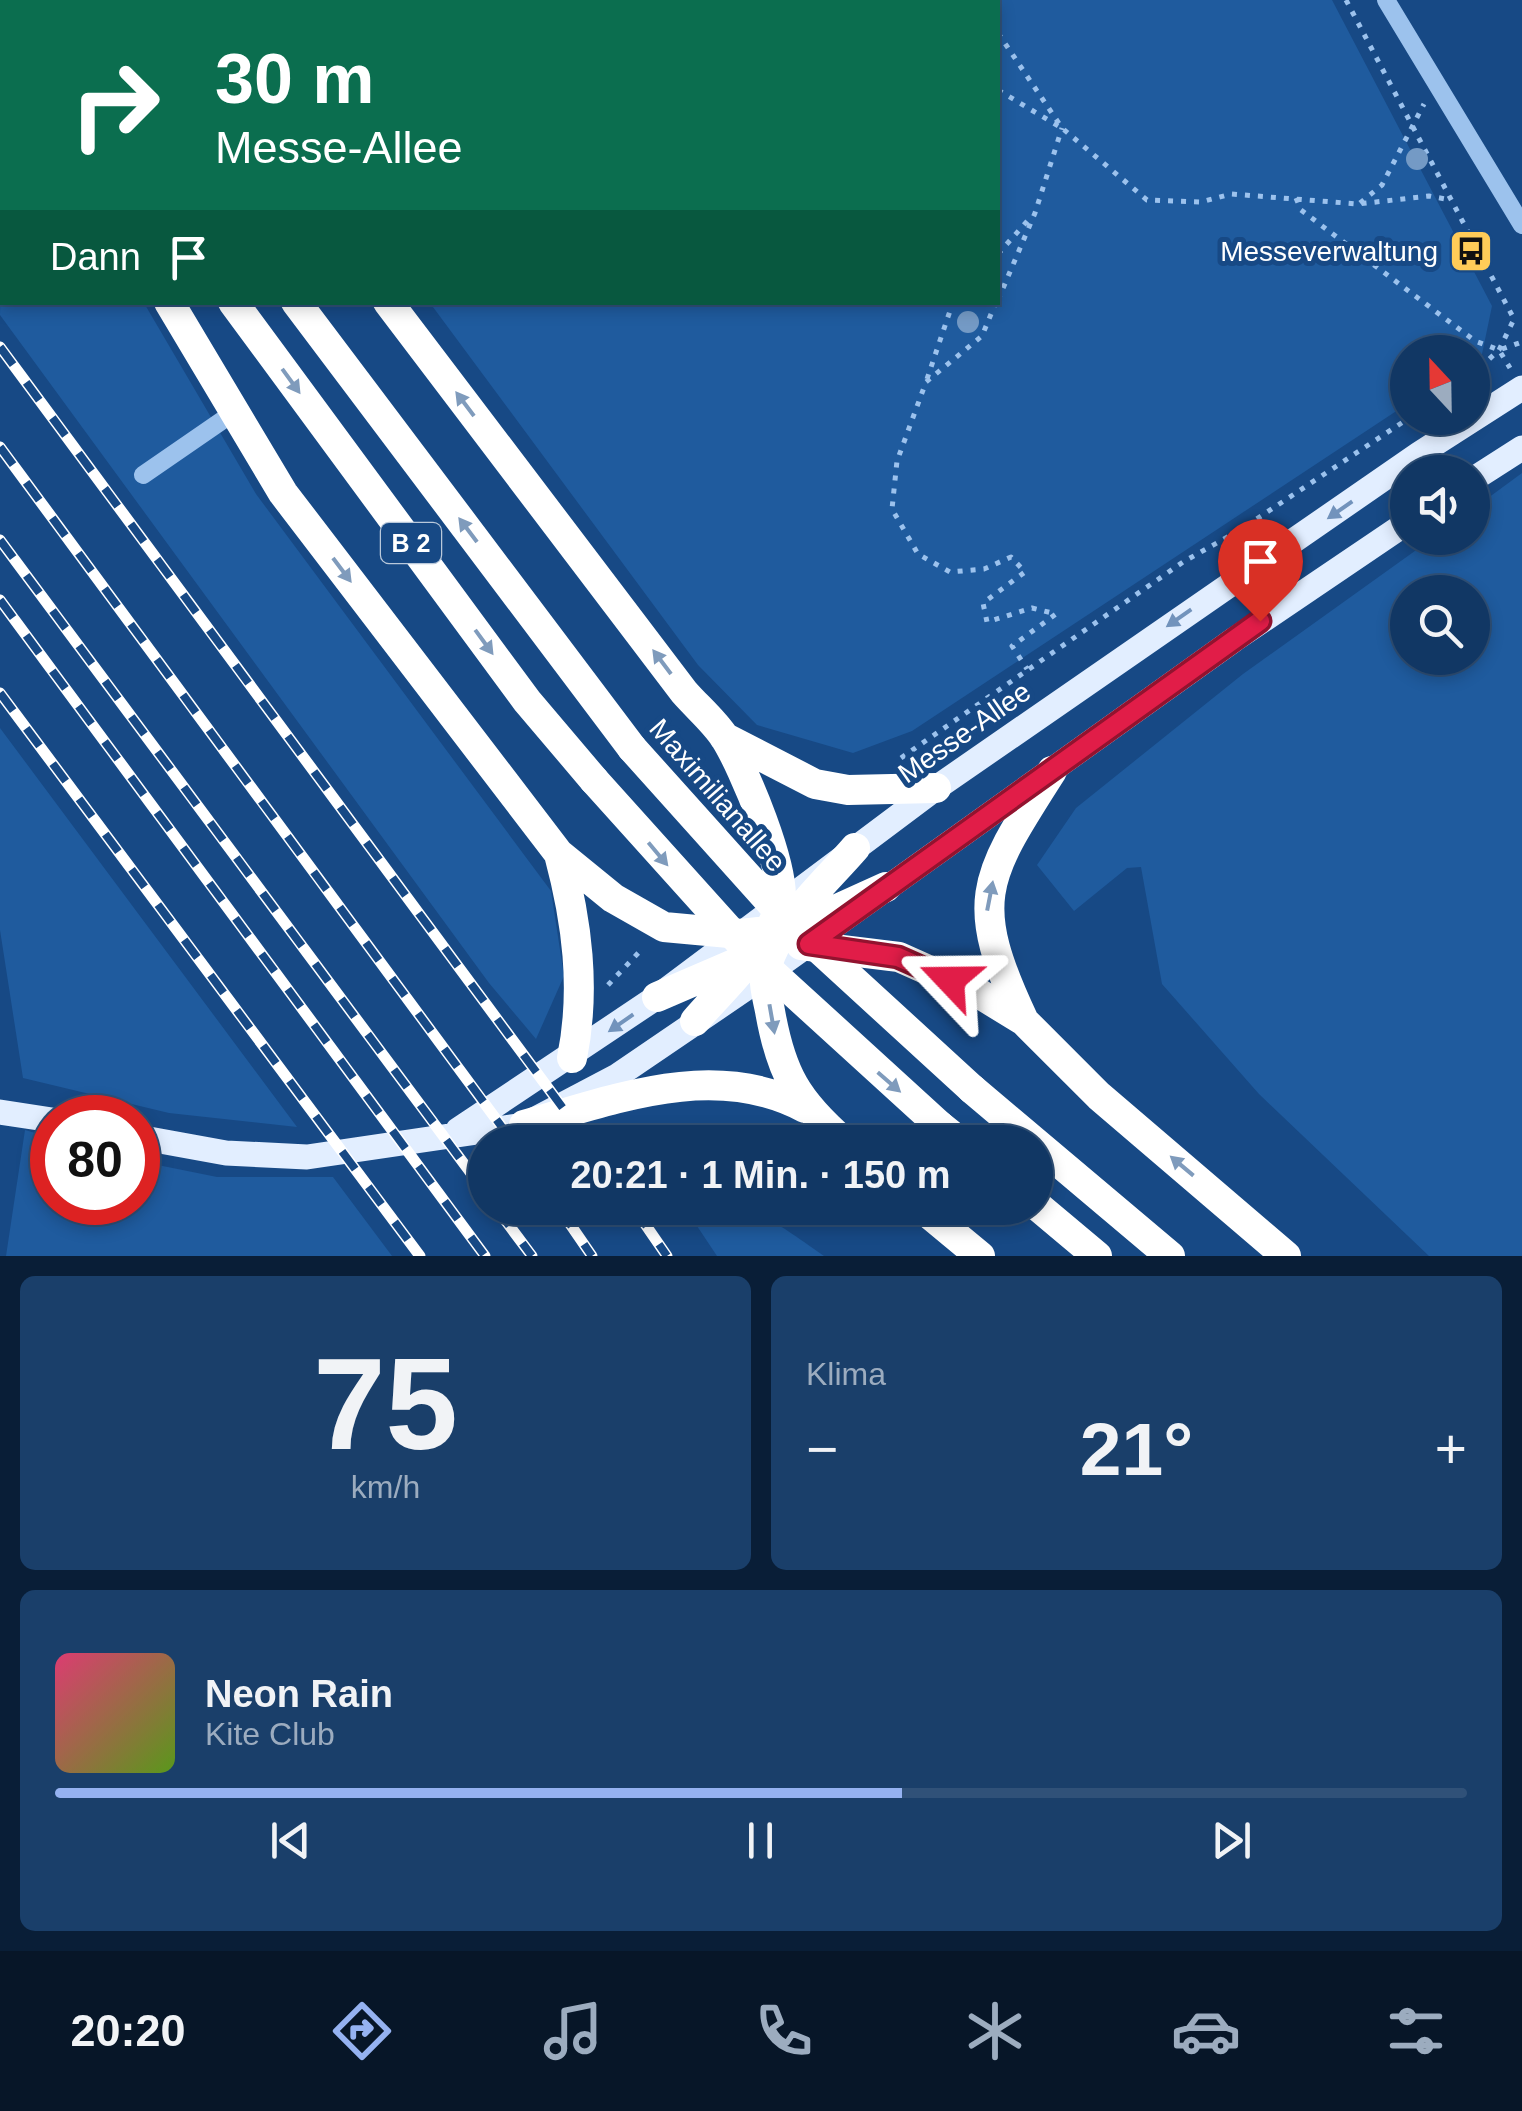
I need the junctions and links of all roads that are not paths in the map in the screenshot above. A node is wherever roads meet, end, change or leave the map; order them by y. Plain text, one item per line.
1 (1386, 0) edge
2 (1522, 226) edge
3 (171, 305) edge
4 (234, 305) edge
5 (298, 305) edge
6 (390, 305) edge
7 (1522, 388) edge
8 (233, 413) junction
9 (1522, 448) edge
10 (1490, 468) edge
11 (143, 476) dead end
12 (1390, 535) edge
13 (724, 737) junction
14 (1052, 770) junction
15 (936, 788) junction
16 (854, 848) joint
17 (559, 854) junction
18 (886, 887) joint
19 (772, 939) junction
20 (658, 998) joint
21 (694, 1021) joint
22 (1024, 1021) junction
23 (572, 1058) junction
24 (807, 1109) junction
25 (0, 1112) edge
26 (30, 1117) edge
27 (524, 1125) joint
28 (825, 1125) edge
29 (940, 1125) edge
30 (468, 1132) edge
31 (449, 1135) junction
32 (160, 1141) edge
33 (1053, 1219) edge
34 (943, 1225) edge
35 (980, 1256) edge
36 (1097, 1256) edge
37 (1170, 1256) edge
38 (1286, 1256) edge

1 - 2 street
3 - 8 highway
4 -> 29 highway, B 2, bridge
37 -> 5 highway, Maximilianallee / B 2, bridge
13 -> 6 highway
7 -> 15 main road, Messe-Allee
8 - 11 street
8 -> 17 highway
9 - 10 main road
12 - 14 main road
13 - 15 highway
13 - 19 highway
14 - 18 main road
22 -> 14 highway
15 - 16 main road, Messe-Allee
16 - 19 highway
17 - 19 highway
17 - 23 highway
18 - 19 highway
19 - 20 highway
19 - 21 highway
19 - 22 highway
19 -> 24 highway
20 -> 23 main road
21 - 27 main road
38 -> 22 highway
23 - 31 main road
24 - 27 highway
24 - 28 highway
25 - 26 main road
30 - 31 main road
31 - 32 main road
33 - 36 highway
34 - 35 highway

